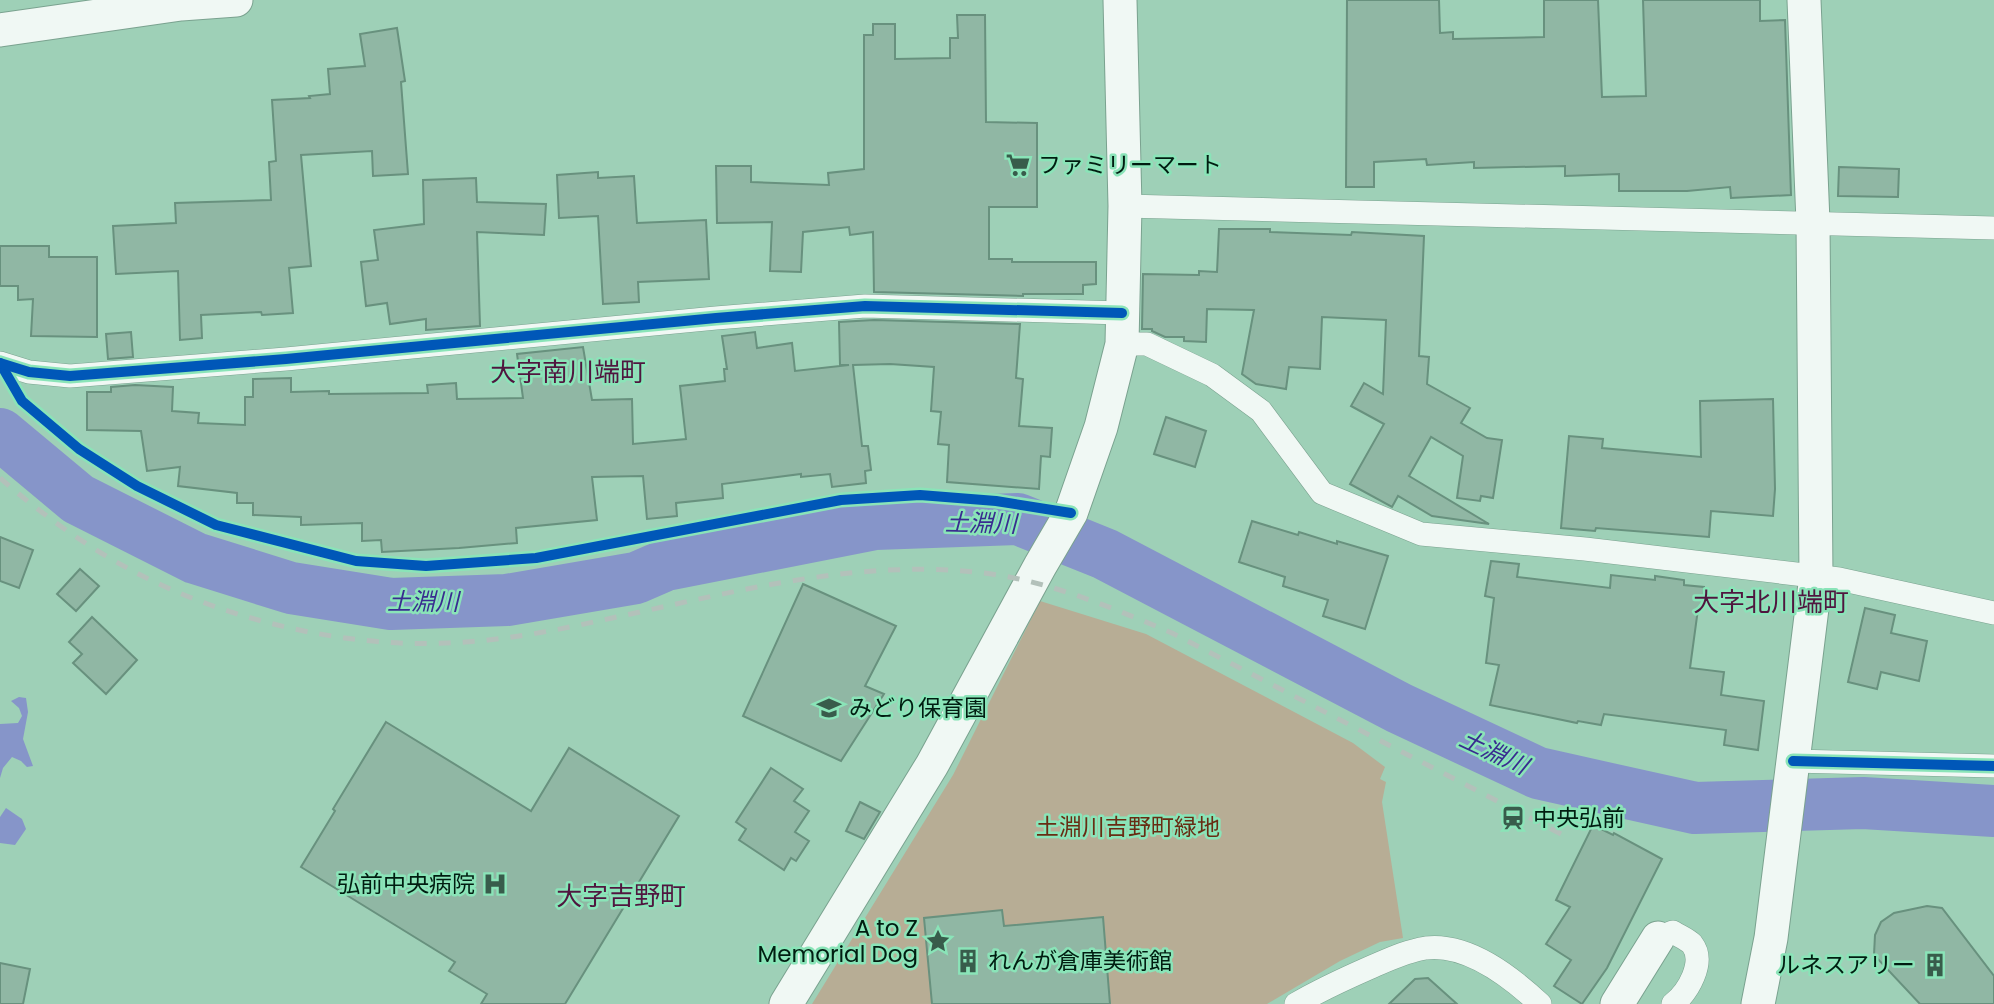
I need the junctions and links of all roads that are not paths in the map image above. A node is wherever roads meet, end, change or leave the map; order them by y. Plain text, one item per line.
1 (236, 0) edge
2 (1120, 0) edge
3 (1804, 0) edge
4 (0, 30) edge
5 (1125, 206) junction
6 (1813, 222) junction
7 (1994, 228) edge
8 (1122, 328) junction
9 (0, 363) edge
10 (1816, 576) junction
11 (1994, 613) edge
12 (1994, 766) edge
13 (1792, 768) junction
14 (1658, 938) joint
15 (786, 1004) edge
16 (1296, 1004) edge
17 (1540, 1004) edge
18 (1617, 1004) edge
19 (1673, 1004) edge
20 (1758, 1004) edge

1 - 4 street
2 - 5 street
3 - 6 street
5 - 6 street
5 - 8 street
6 - 7 street
6 - 10 street
8 - 9 street
8 - 10 street
8 - 15 street
10 - 11 street
10 - 13 street
12 - 13 street
13 - 20 street
14 - 18 street
14 - 19 street
16 - 17 street

